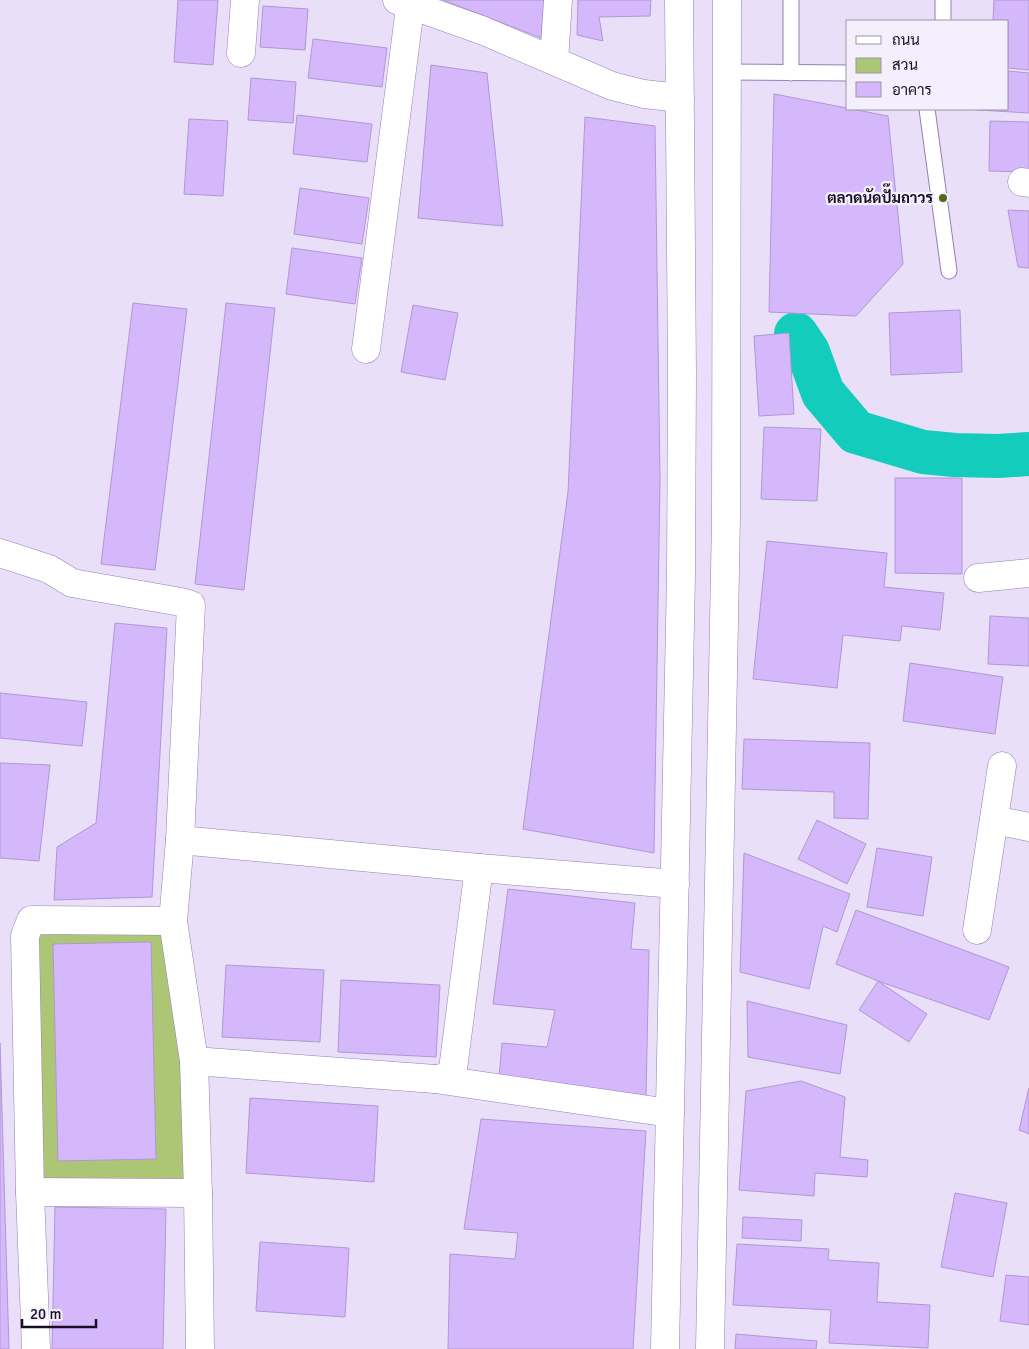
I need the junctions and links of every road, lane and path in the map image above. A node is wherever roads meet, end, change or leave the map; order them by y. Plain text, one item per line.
1 (245, 0) edge
2 (558, 0) edge
3 (679, 0) edge
4 (727, 0) edge
5 (791, 0) edge
6 (943, 0) edge
7 (407, 2) edge
8 (943, 20) edge
9 (241, 54) dead end
10 (554, 60) junction
11 (727, 72) junction
12 (791, 72) junction
13 (846, 73) edge
14 (680, 98) junction
15 (927, 110) edge
16 (949, 271) dead end
17 (366, 348) dead end
18 (0, 554) edge
19 (1029, 573) edge
20 (978, 578) dead end
21 (1002, 766) dead end
22 (994, 820) junction
23 (1029, 827) edge
24 (180, 840) junction
25 (479, 868) junction
26 (675, 884) junction
27 (173, 921) junction
28 (977, 930) dead end
29 (194, 1061) junction
30 (435, 1079) junction
31 (670, 1113) junction
32 (30, 1192) junction
33 (198, 1193) junction
34 (36, 1349) edge
35 (200, 1349) edge
36 (665, 1349) edge
37 (710, 1349) edge

1 - 9 street
2 - 10 street
3 - 14 street
4 - 11 street
5 - 12 lane
6 - 8 lane
7 - 10 street
7 - 17 street
10 - 14 street
11 - 12 lane
11 - 37 street
12 - 13 lane
14 - 26 street
15 - 16 lane
18 - 24 street
19 - 20 street
21 - 22 street
22 - 23 street
22 - 28 street
24 - 25 street
24 - 27 street
25 - 26 street
25 - 30 street
26 - 31 street
27 - 29 street
27 - 32 street
29 - 30 street
29 - 33 street
30 - 31 street
31 - 36 street
32 - 33 street
32 - 34 street
33 - 35 street

